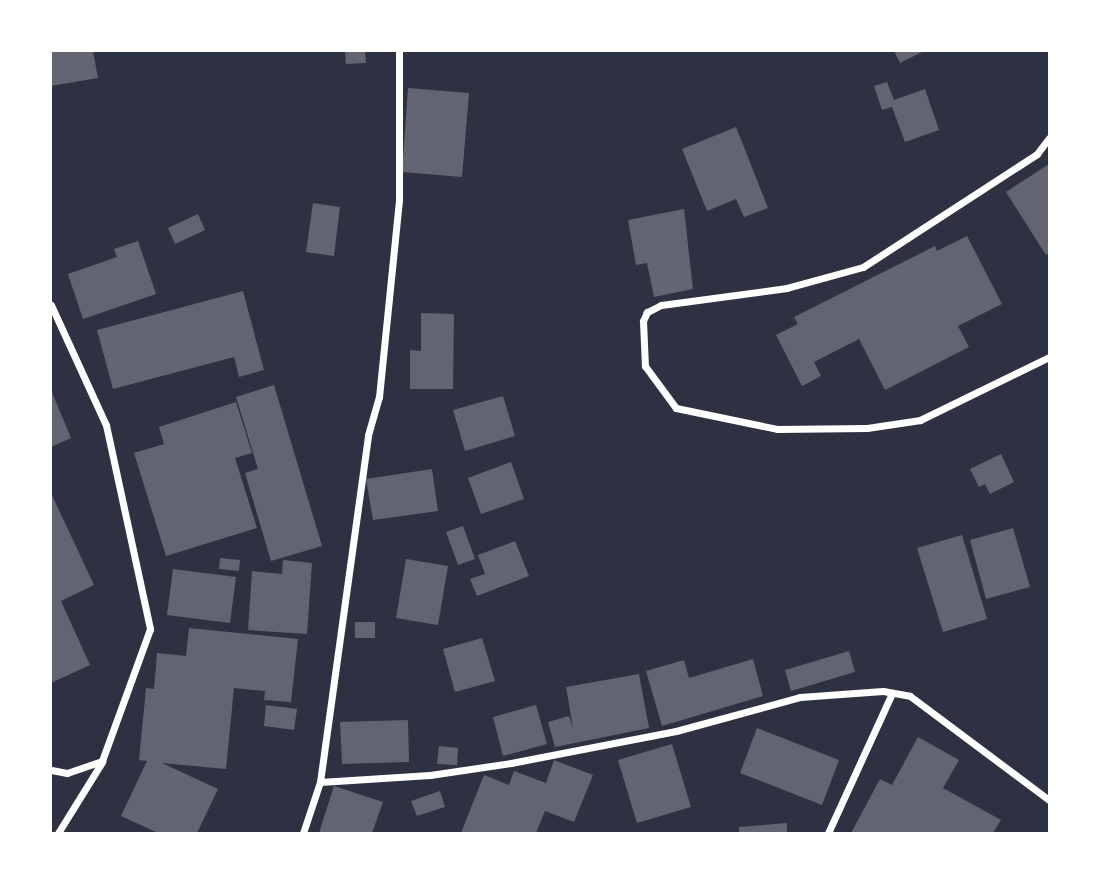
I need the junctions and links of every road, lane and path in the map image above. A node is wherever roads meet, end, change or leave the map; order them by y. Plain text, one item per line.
1 (399, 51) edge
2 (1049, 138) edge
3 (51, 305) edge
4 (1049, 357) edge
5 (892, 693) junction
6 (102, 761) junction
7 (51, 770) edge
8 (320, 782) junction
9 (1049, 800) edge
10 (58, 833) edge
11 (303, 833) edge
12 (828, 833) edge

1 - 8 street
2 - 4 street
3 - 6 street
5 - 8 street
5 - 9 street
5 - 12 street
6 - 7 street
6 - 10 street
8 - 11 street

